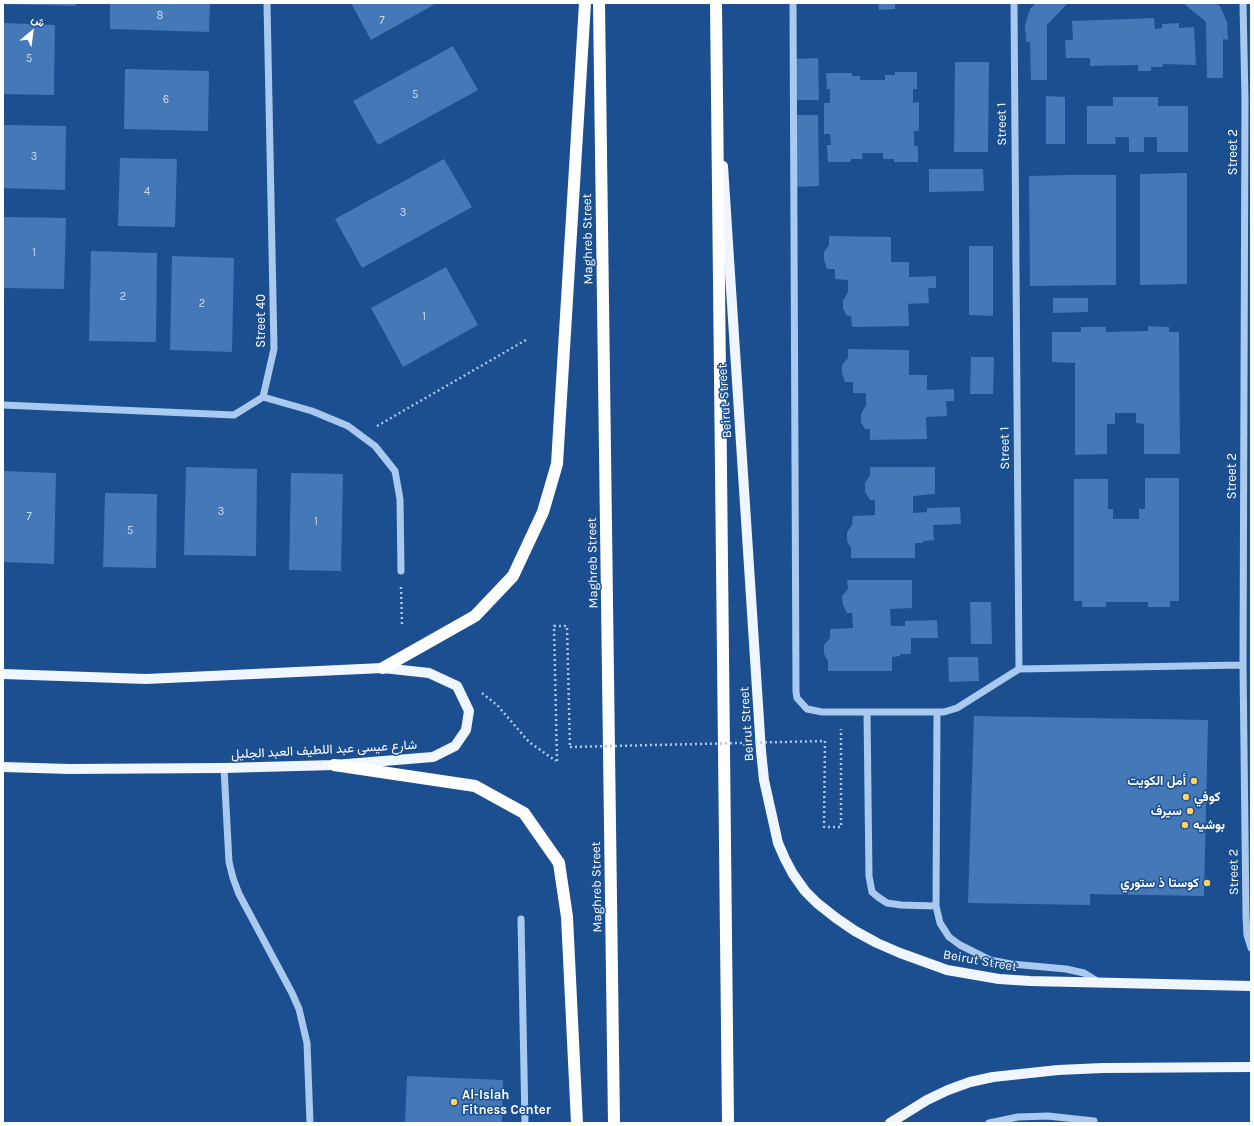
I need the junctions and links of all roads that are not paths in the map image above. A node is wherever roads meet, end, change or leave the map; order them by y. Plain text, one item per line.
1 (267, 3) edge
2 (585, 3) edge
3 (599, 3) edge
4 (716, 3) edge
5 (793, 3) edge
6 (1014, 3) edge
7 (1243, 3) edge
8 (717, 79) junction
9 (1248, 100) edge
10 (263, 397) junction
11 (3, 405) edge
12 (1248, 476) edge
13 (401, 570) road end
14 (1243, 665) junction
15 (383, 668) junction
16 (1019, 669) junction
17 (3, 674) edge
18 (867, 712) junction
19 (937, 712) junction
20 (334, 765) junction
21 (3, 768) edge
22 (224, 768) junction
23 (936, 906) junction
24 (521, 919) dead end
25 (1251, 948) edge
26 (1099, 982) junction
27 (1251, 986) edge
28 (1251, 1067) edge
29 (1094, 1122) edge
30 (310, 1123) edge
31 (525, 1123) edge
32 (577, 1123) edge
33 (614, 1123) edge
34 (728, 1123) edge
35 (890, 1123) edge
36 (989, 1123) edge

1 - 10 street, Street 40
2 - 15 highway
3 - 33 highway, Maghreb Street
4 - 8 highway
5 - 18 street
6 - 16 street, Street 1
7 - 9 street, Street 2
8 - 26 main road, Beirut Street
8 - 34 highway
9 - 12 street, Street 2
10 - 11 street
10 - 13 street
12 - 14 street, Street 2
14 - 16 street
14 - 25 street, Street 2
15 - 17 main road
15 - 20 main road, شارع عيسى عبد اللطيف العبد الجليل
16 - 19 street
18 - 19 street
18 - 23 street
19 - 23 street
20 - 22 main road, شارع عيسى عبد اللطيف العبد الجليل
20 - 32 highway
21 - 22 main road, شارع عيسى عبد اللطيف العبد الجليل
22 - 30 street
23 - 26 street
24 - 31 street
26 - 27 main road, Beirut Street
28 - 35 main road
29 - 36 street

